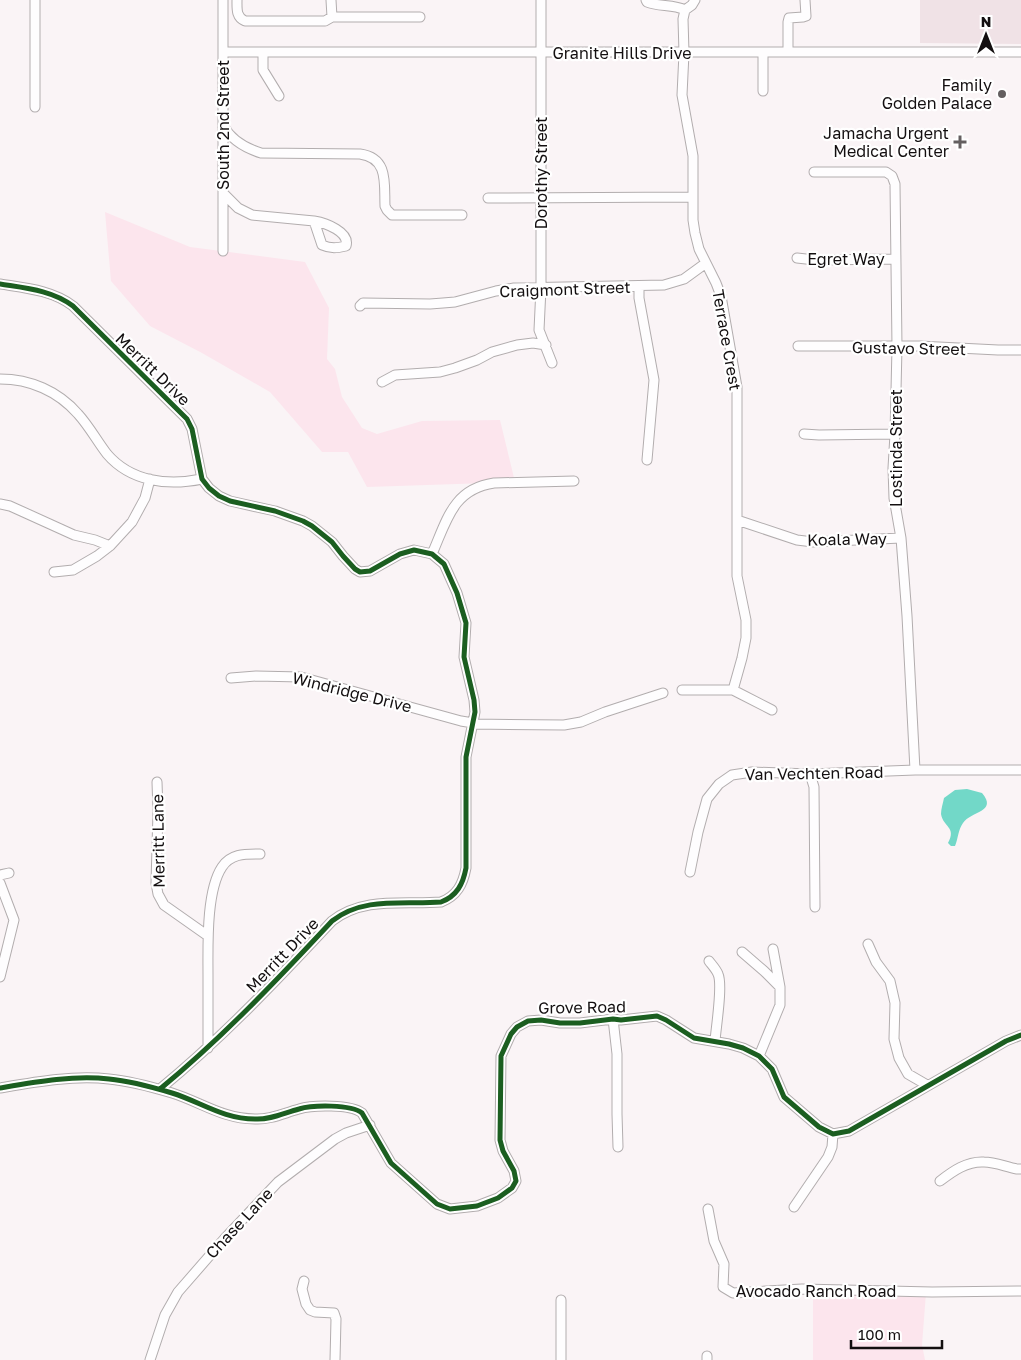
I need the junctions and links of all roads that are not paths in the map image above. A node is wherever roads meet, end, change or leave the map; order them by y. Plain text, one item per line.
1 (35, 0) edge
2 (223, 0) edge
3 (237, 0) edge
4 (331, 0) edge
5 (540, 0) edge
6 (646, 0) edge
7 (695, 0) edge
8 (805, 0) edge
9 (685, 10) junction
10 (332, 17) junction
11 (420, 17) dead end
12 (223, 52) junction
13 (684, 52) junction
14 (763, 52) junction
15 (788, 52) junction
16 (1021, 52) edge
17 (263, 53) junction
18 (540, 53) junction
19 (763, 90) dead end
20 (279, 96) dead end
21 (35, 107) dead end
22 (223, 125) junction
23 (814, 172) dead end
24 (223, 192) junction
25 (692, 197) junction
26 (488, 198) dead end
27 (540, 198) junction
28 (462, 215) dead end
29 (314, 221) dead end
30 (223, 251) dead end
31 (797, 258) dead end
32 (896, 259) junction
33 (706, 263) junction
34 (0, 284) edge
35 (639, 286) junction
36 (540, 288) junction
37 (360, 306) dead end
38 (546, 345) junction
39 (798, 346) dead end
40 (896, 347) junction
41 (1021, 350) edge
42 (552, 363) dead end
43 (0, 379) edge
44 (382, 382) dead end
45 (804, 434) dead end
46 (895, 434) junction
47 (647, 460) dead end
48 (150, 479) junction
49 (202, 479) junction
50 (574, 481) dead end
51 (0, 504) edge
52 (737, 520) junction
53 (900, 538) junction
54 (110, 546) junction
55 (432, 554) junction
56 (54, 572) dead end
57 (230, 678) dead end
58 (682, 690) dead end
59 (733, 690) junction
60 (663, 693) dead end
61 (772, 710) dead end
62 (472, 723) junction
63 (916, 770) junction
64 (1021, 770) edge
65 (810, 774) junction
66 (157, 782) dead end
67 (260, 854) dead end
68 (690, 872) dead end
69 (0, 883) edge
70 (815, 907) dead end
71 (208, 936) junction
72 (868, 944) dead end
73 (773, 949) dead end
74 (742, 952) dead end
75 (709, 961) dead end
76 (0, 977) edge
77 (780, 987) junction
78 (613, 1019) junction
79 (1021, 1035) edge
80 (715, 1041) junction
81 (208, 1048) junction
82 (758, 1056) junction
83 (927, 1085) junction
84 (0, 1088) edge
85 (160, 1089) junction
86 (370, 1126) junction
87 (833, 1134) junction
88 (618, 1147) dead end
89 (1021, 1169) edge
90 (940, 1181) dead end
91 (794, 1207) dead end
92 (708, 1209) dead end
93 (304, 1281) dead end
94 (1021, 1291) edge
95 (561, 1300) dead end
96 (150, 1360) edge
97 (335, 1360) edge
98 (561, 1360) edge

1 - 21 street
2 - 12 street, South 2nd Street
3 - 10 street
4 - 10 street
5 - 18 street, Dorothy Street
6 - 9 street
7 - 9 street
8 - 15 street
9 - 13 street, Terrace Crest
10 - 11 street
12 - 17 street, Granite Hills Drive
12 - 22 street, South 2nd Street
13 - 14 street, Granite Hills Drive
13 - 18 street, Granite Hills Drive
13 - 25 street, Terrace Crest
14 - 15 street, Granite Hills Drive
14 - 19 street
15 - 16 street, Granite Hills Drive
17 - 18 street, Granite Hills Drive
17 - 20 street
18 - 27 street, Dorothy Street
22 - 24 street, South 2nd Street
22 - 28 street
23 - 32 street, Lostinda Street
24 - 29 street
24 - 30 street, South 2nd Street
25 - 27 street
25 - 33 street, Terrace Crest
26 - 27 street
27 - 36 street, Dorothy Street
31 - 32 street, Egret Way
32 - 40 street, Lostinda Street
33 - 35 street, Craigmont Street
33 - 52 street, Terrace Crest
34 - 49 street, Merritt Drive
35 - 36 street, Craigmont Street
35 - 47 street
36 - 37 street, Craigmont Street
36 - 38 street, Dorothy Street
38 - 42 street, Dorothy Street
38 - 44 street
39 - 40 street, Gustavo Street
40 - 41 street, Gustavo Street
40 - 46 street, Lostinda Street
43 - 48 street
45 - 46 street
46 - 53 street, Lostinda Street
48 - 49 street
48 - 54 street
49 - 55 street
50 - 55 street
51 - 54 street
52 - 53 street, Koala Way
52 - 59 street, Terrace Crest
53 - 63 street, Lostinda Street
54 - 56 street
55 - 62 street, Merritt Drive
57 - 62 street, Windridge Drive
58 - 59 street
59 - 61 street
60 - 62 street, Windridge Drive
62 - 81 street, Merritt Drive
63 - 64 street, Van Vechten Road
63 - 65 street, Van Vechten Road
65 - 68 street, Van Vechten Road
65 - 70 street
66 - 71 street, Merritt Lane
67 - 71 street
69 - 76 street
71 - 81 street
72 - 83 street
73 - 77 street
74 - 77 street
75 - 80 street
77 - 82 street
78 - 80 street, Grove Road
78 - 86 street, Grove Road
78 - 88 street
79 - 83 street
80 - 82 street, Grove Road
81 - 85 street, Merritt Drive
82 - 87 street, Grove Road
83 - 87 street
84 - 85 street, Grove Road
85 - 86 street, Grove Road
86 - 96 street, Chase Lane
87 - 91 street
89 - 90 street
92 - 94 street, Avocado Ranch Road
93 - 97 street
95 - 98 street

